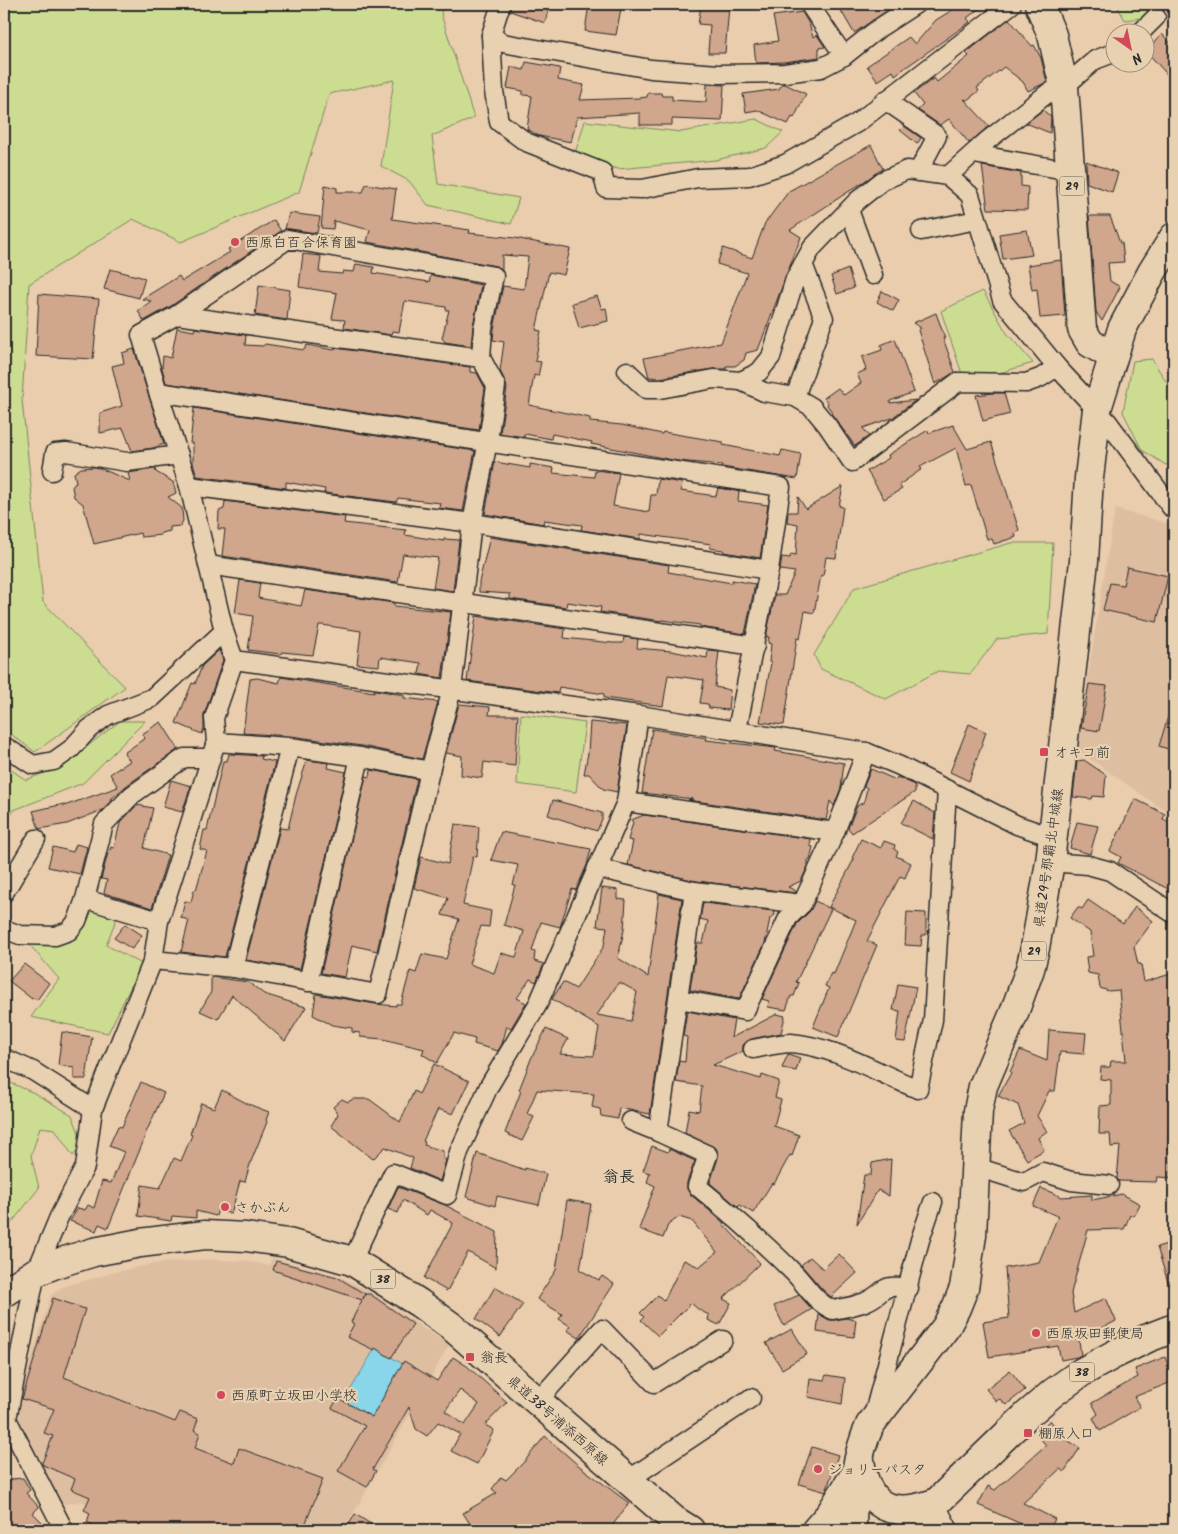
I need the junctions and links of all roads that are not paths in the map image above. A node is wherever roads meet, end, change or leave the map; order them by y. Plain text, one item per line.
1 (500, 4) edge
2 (809, 4) edge
3 (916, 4) edge
4 (1012, 4) edge
5 (1039, 4) edge
6 (1156, 17) dead end
7 (1151, 22) edge
8 (491, 35) junction
9 (844, 56) junction
10 (1106, 56) edge
11 (1064, 87) junction
12 (885, 100) junction
13 (974, 154) junction
14 (1070, 171) junction
15 (918, 172) junction
16 (948, 176) junction
17 (849, 210) junction
18 (978, 220) junction
19 (921, 231) dead end
20 (1174, 237) edge
21 (803, 264) junction
22 (873, 275) dead end
23 (177, 315) junction
24 (1112, 356) junction
25 (481, 358) junction
26 (1057, 367) junction
27 (627, 371) dead end
28 (741, 381) junction
29 (158, 392) junction
30 (795, 397) junction
31 (1097, 409) junction
32 (488, 441) junction
33 (179, 455) junction
34 (52, 471) dead end
35 (189, 486) junction
36 (1174, 510) edge
37 (472, 523) junction
38 (208, 565) junction
39 (769, 570) junction
40 (462, 604) junction
41 (224, 631) junction
42 (755, 646) junction
43 (234, 660) junction
44 (452, 689) junction
45 (639, 715) junction
46 (737, 730) junction
47 (4, 746) edge
48 (290, 747) junction
49 (213, 750) junction
50 (866, 752) junction
51 (360, 757) junction
52 (430, 771) junction
53 (948, 790) junction
54 (626, 802) junction
55 (835, 832) junction
56 (36, 839) dead end
57 (1051, 849) junction
58 (597, 868) junction
59 (694, 890) junction
60 (4, 893) edge
61 (85, 899) junction
62 (802, 904) junction
63 (1174, 914) edge
64 (159, 921) junction
65 (4, 929) edge
66 (152, 960) junction
67 (233, 968) junction
68 (308, 982) junction
69 (678, 999) junction
70 (753, 1049) dead end
71 (4, 1058) edge
72 (93, 1108) junction
73 (632, 1122) dead end
74 (658, 1132) junction
75 (976, 1167) junction
76 (1109, 1185) dead end
77 (933, 1202) dead end
78 (352, 1261) junction
79 (36, 1272) junction
80 (908, 1288) junction
81 (4, 1292) edge
82 (1174, 1328) edge
83 (723, 1340) dead end
84 (751, 1398) dead end
85 (537, 1402) junction
86 (5, 1421) edge
87 (870, 1425) junction
88 (857, 1464) junction
89 (628, 1480) junction
90 (935, 1503) junction
91 (64, 1530) edge
92 (690, 1530) edge
93 (816, 1530) edge
94 (852, 1530) edge
95 (908, 1530) edge
96 (949, 1530) edge

1 - 8 street
2 - 9 street
3 - 9 street
4 - 12 street
5 - 11 main road, 29
6 - 7 street
8 - 9 street
8 - 12 street
10 - 11 street
11 - 13 street
11 - 14 main road, 29
12 - 15 street
13 - 14 street
13 - 16 street
14 - 24 main road, 29
15 - 16 street
15 - 17 street
16 - 18 street
17 - 21 street
17 - 22 street
18 - 19 street
18 - 26 street
20 - 24 main road, 県道29号那覇北中城線 / 29
21 - 28 street
21 - 30 street
23 - 25 street
23 - 25 street
23 - 29 street
24 - 31 main road, 県道29号那覇北中城線 / 29
25 - 32 street
26 - 30 street
26 - 31 street
27 - 28 street
28 - 30 street
29 - 32 street
29 - 33 street
31 - 36 street
31 - 57 main road, 県道29号那覇北中城線 / 29
32 - 37 street
32 - 39 street
33 - 34 street
33 - 35 street
35 - 37 street
35 - 38 street
37 - 39 street
37 - 40 street
38 - 40 street
38 - 41 street
39 - 42 street
40 - 42 street
40 - 44 street
41 - 43 street
41 - 47 street
42 - 46 street
43 - 44 street
43 - 49 street
44 - 45 street
44 - 52 street
45 - 46 street
45 - 54 street
46 - 50 street
48 - 49 street
48 - 51 street
48 - 67 street
49 - 61 street
49 - 64 street
50 - 53 street
50 - 55 street
51 - 52 street
51 - 68 street
52 - 68 street
53 - 57 street
53 - 70 street
54 - 55 street
54 - 58 street
55 - 62 street
56 - 60 street
57 - 63 street
57 - 75 main road, 県道29号那覇北中城線 / 29
58 - 59 street
58 - 78 street
59 - 62 street
59 - 69 street
61 - 64 street
61 - 65 street
62 - 69 street
64 - 66 street
66 - 67 street
66 - 72 street
67 - 68 street
69 - 74 street
71 - 72 street
72 - 79 street
73 - 74 street
74 - 80 street
75 - 76 street
75 - 87 main road, 県道29号那覇北中城線 / 29
77 - 80 street
78 - 79 main road, 県道38号浦添西原線 / 38
78 - 85 main road, 県道38号浦添西原線 / 38
79 - 81 main road, 県道38号浦添西原線 / 38
79 - 86 street
80 - 87 street
82 - 90 main road, 38
83 - 85 street
84 - 89 street
85 - 89 main road, 県道38号浦添西原線 / 38
86 - 91 street
87 - 88 main road, 県道29号那覇北中城線 / 29
88 - 90 main road
88 - 93 main road
88 - 94 main road, 県道29号那覇北中城線 / 29
89 - 92 main road, 県道38号浦添西原線 / 38
90 - 95 main road, 38
90 - 96 street

